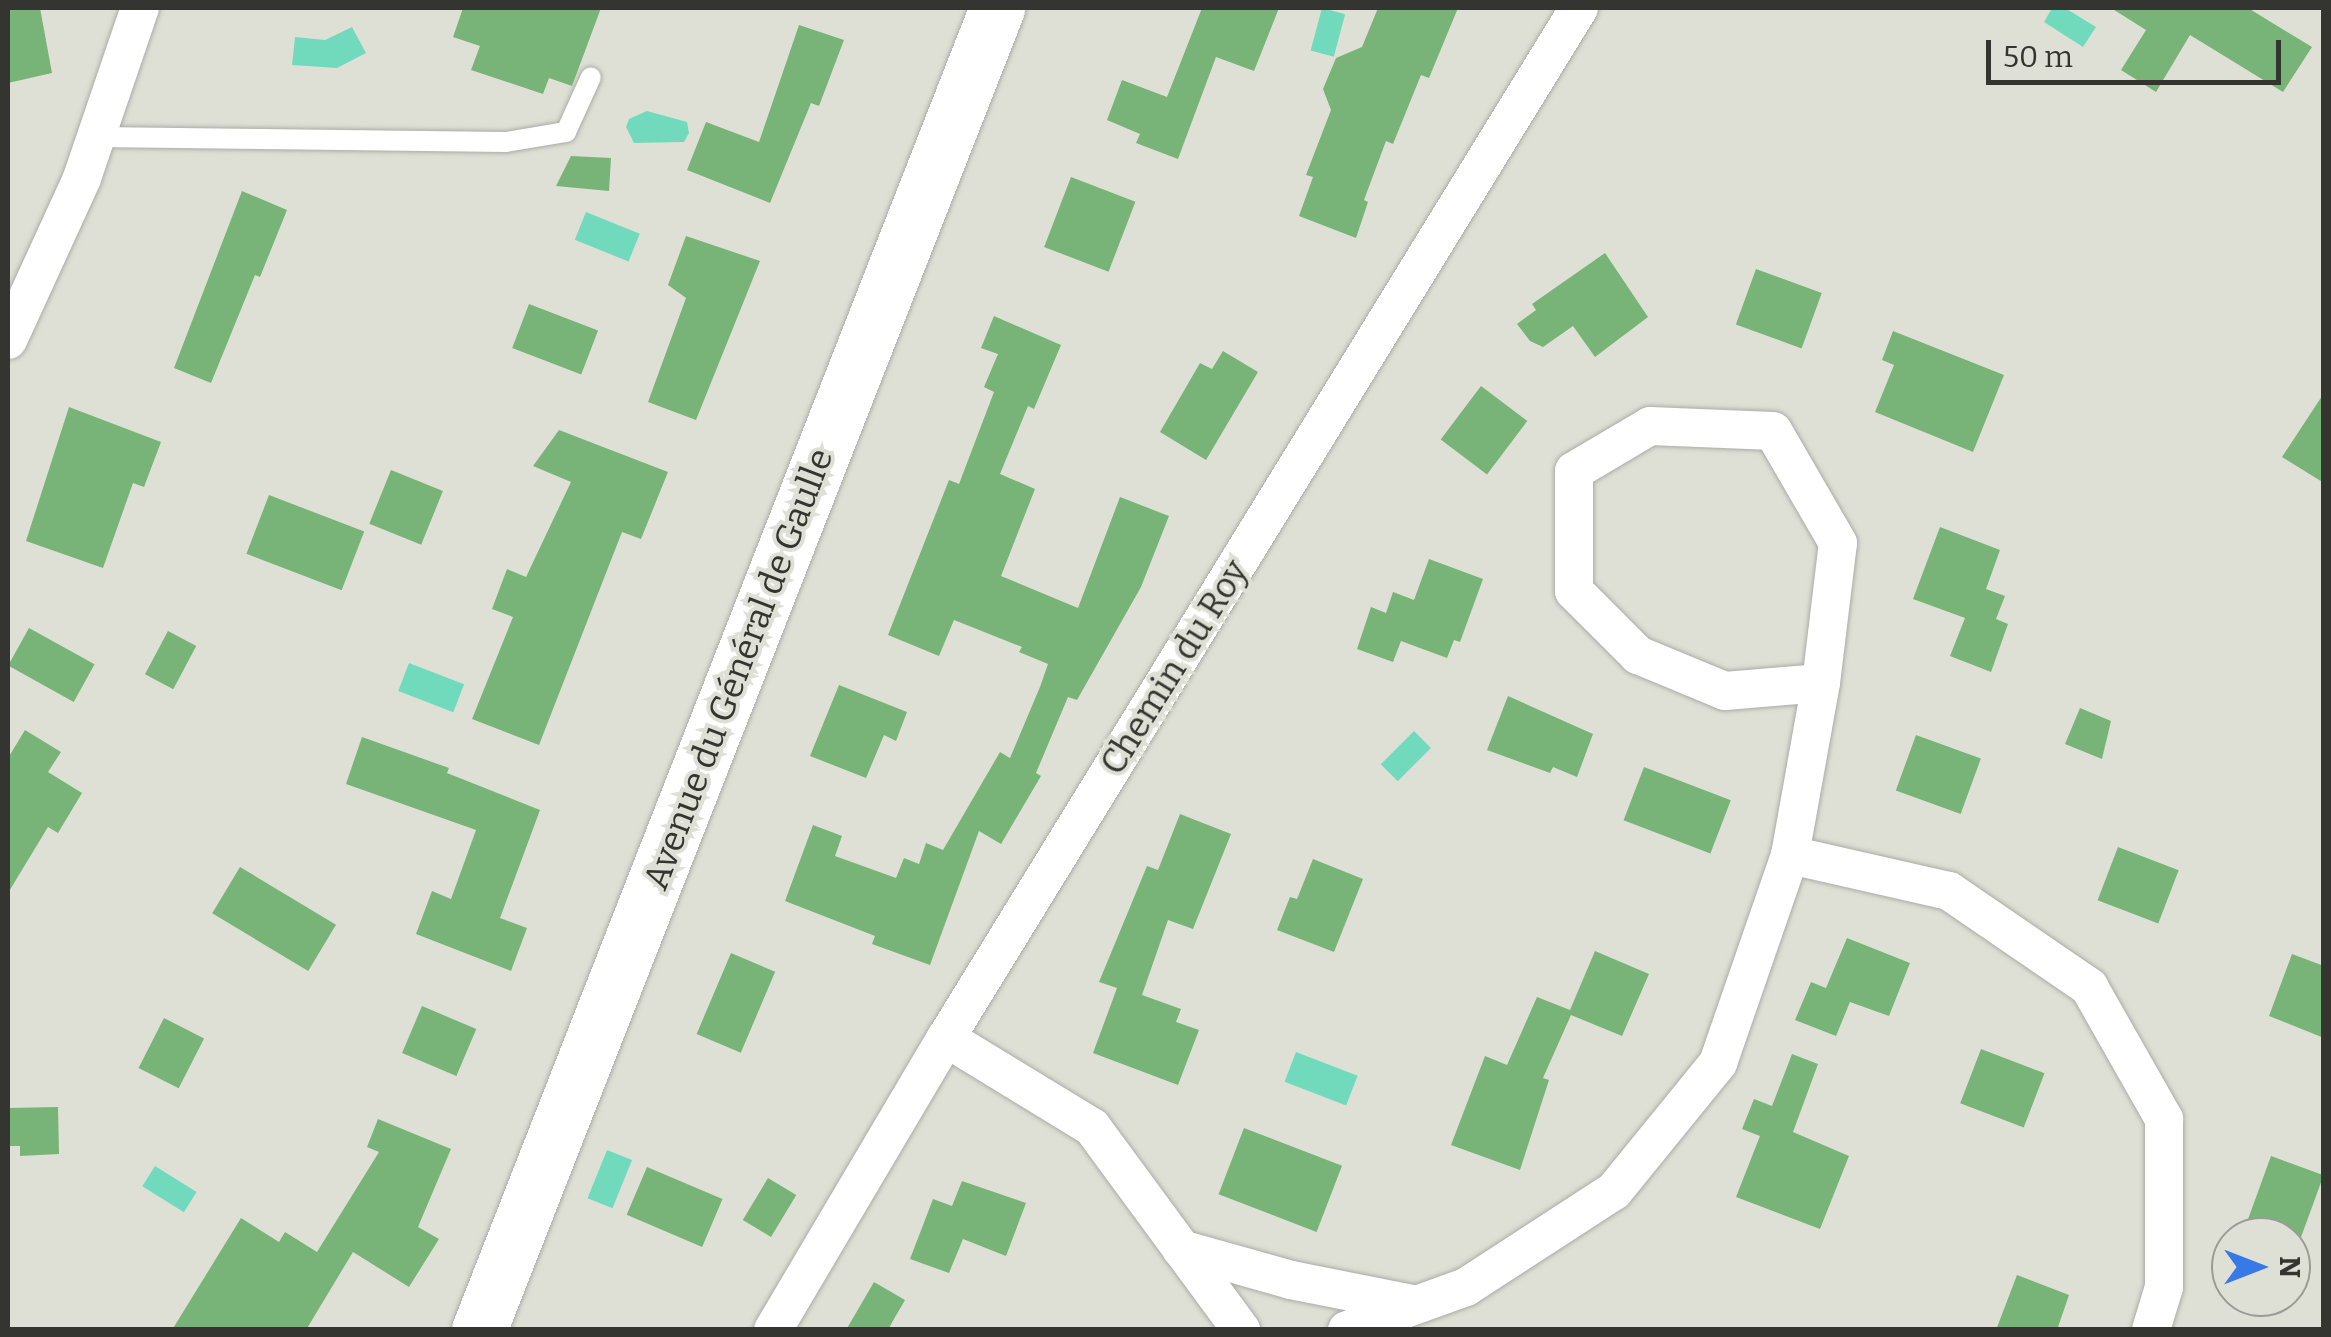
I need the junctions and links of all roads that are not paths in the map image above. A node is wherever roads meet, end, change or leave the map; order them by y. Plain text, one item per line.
1 (140, 8) edge
2 (998, 8) edge
3 (1580, 8) edge
4 (591, 77) dead end
5 (96, 137) junction
6 (8, 340) edge
7 (1821, 682) junction
8 (1790, 854) junction
9 (946, 1038) junction
10 (1182, 1249) junction
11 (1416, 1305) junction
12 (478, 1330) edge
13 (774, 1330) edge
14 (1241, 1330) edge
15 (1347, 1330) edge
16 (2150, 1330) edge

1 - 5 street
2 - 12 main road, Avenue du Général de Gaulle
3 - 9 street, Chemin du Roy
4 - 5 lane
5 - 6 street
7 - 7 street
7 - 8 street
8 - 11 street
8 - 16 street
9 - 10 street
9 - 13 street, Chemin du Roy
10 - 11 street
10 - 14 street
11 - 15 street

